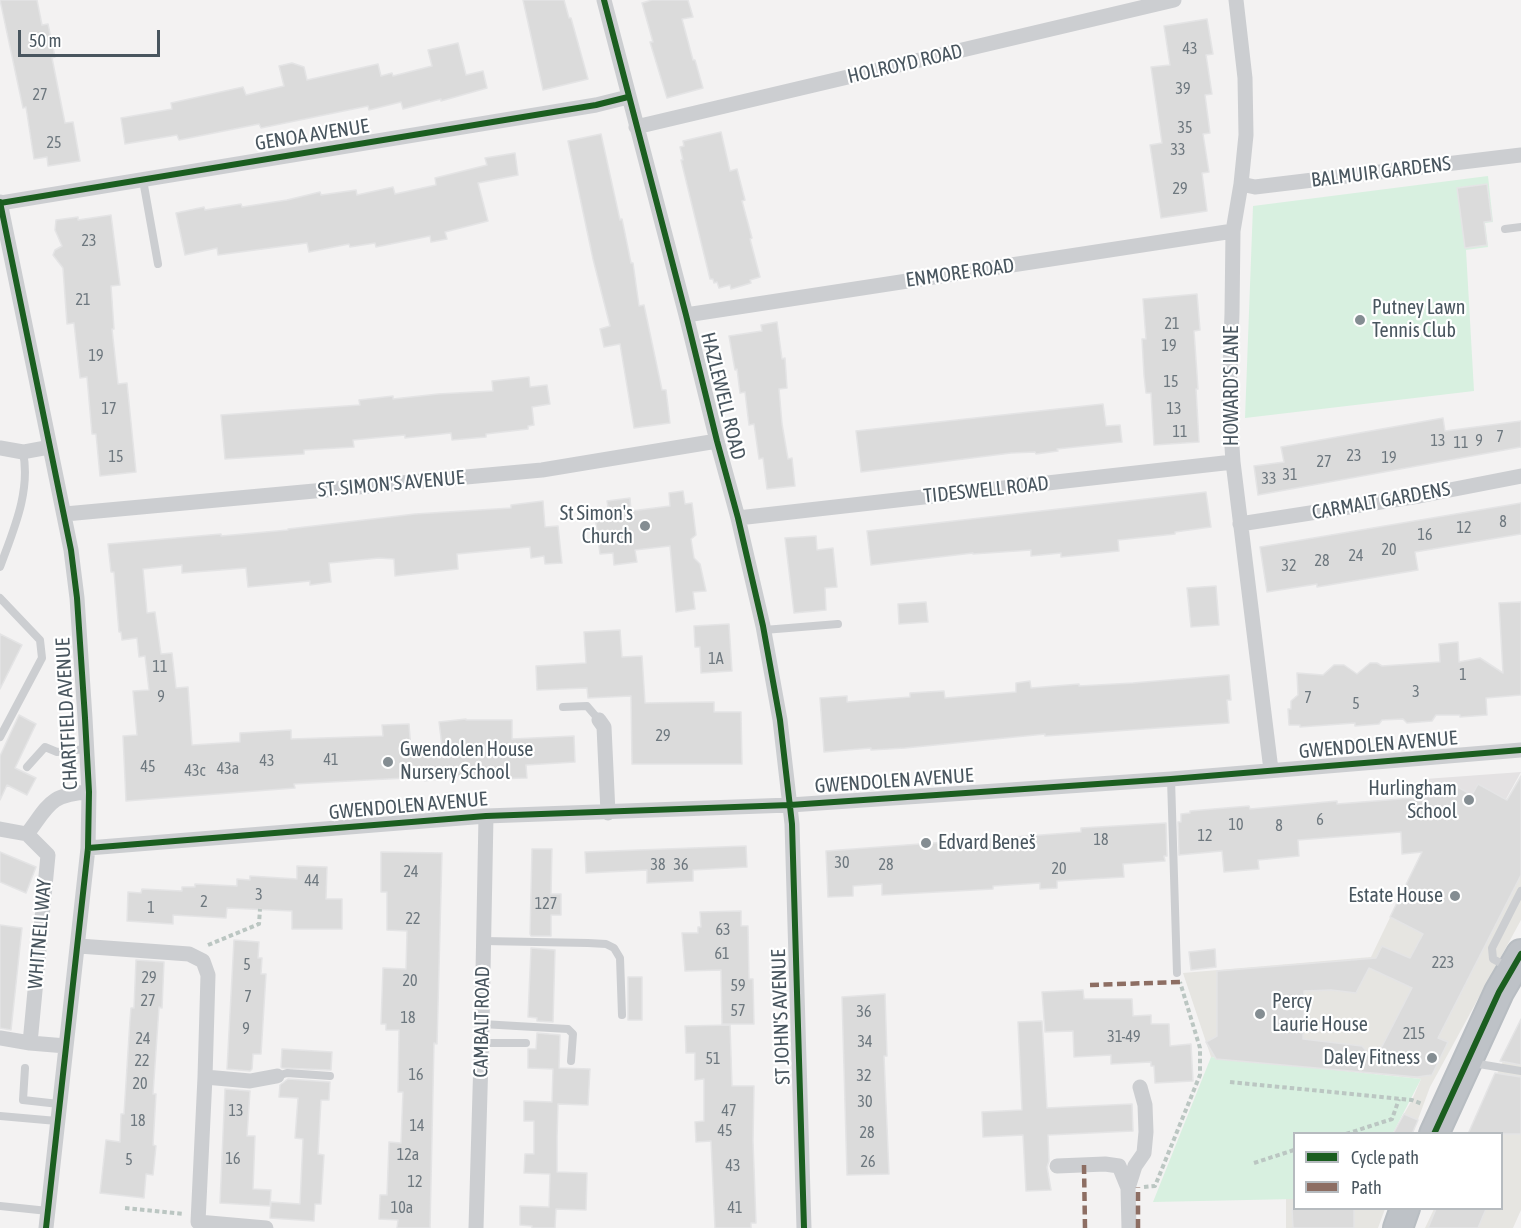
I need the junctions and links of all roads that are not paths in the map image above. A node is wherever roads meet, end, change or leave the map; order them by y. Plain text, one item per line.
1 (604, 0) edge
2 (1174, 0) edge
3 (1236, 0) edge
4 (628, 97) junction
5 (636, 127) junction
6 (1521, 155) edge
7 (143, 180) junction
8 (1241, 184) junction
9 (0, 202) edge
10 (1521, 227) edge
11 (1505, 229) dead end
12 (1233, 231) junction
13 (158, 264) dead end
14 (686, 315) junction
15 (717, 441) junction
16 (50, 447) junction
17 (0, 448) edge
18 (23, 452) junction
19 (1233, 462) junction
20 (1521, 476) edge
21 (65, 514) junction
22 (738, 518) junction
23 (1240, 524) junction
24 (0, 567) edge
25 (0, 598) edge
26 (838, 624) dead end
27 (764, 630) junction
28 (562, 707) dead end
29 (599, 720) joint
30 (0, 737) edge
31 (86, 749) junction
32 (1521, 750) edge
33 (27, 767) dead end
34 (1271, 770) junction
35 (1171, 779) junction
36 (89, 792) junction
37 (790, 805) junction
38 (608, 813) junction
39 (486, 816) junction
40 (0, 829) edge
41 (27, 834) junction
42 (88, 848) junction
43 (1521, 891) edge
44 (484, 941) junction
45 (79, 946) junction
46 (1517, 961) edge
47 (1178, 973) road end
48 (622, 1015) dead end
49 (483, 1024) junction
50 (0, 1038) edge
51 (30, 1043) junction
52 (482, 1043) junction
53 (526, 1043) dead end
54 (66, 1046) junction
55 (571, 1061) dead end
56 (1466, 1062) junction
57 (25, 1068) dead end
58 (1521, 1071) edge
59 (277, 1076) joint
60 (330, 1076) dead end
61 (205, 1077) junction
62 (1140, 1087) dead end
63 (59, 1104) junction
64 (0, 1116) edge
65 (57, 1121) junction
66 (1438, 1123) edge
67 (1057, 1166) dead end
68 (1128, 1188) junction
69 (0, 1206) edge
70 (1405, 1210) edge
71 (48, 1211) junction
72 (198, 1222) edge
73 (46, 1228) edge
74 (266, 1228) edge
75 (476, 1228) edge
76 (804, 1228) edge
77 (1128, 1228) edge
78 (1398, 1228) edge

1 - 4 street, HAZLEWELL ROAD
2 - 5 street, HOLROYD ROAD
3 - 8 street, HOWARD'S LANE
4 - 5 street, HAZLEWELL ROAD
4 - 7 street, GENOA AVENUE
5 - 14 street, HAZLEWELL ROAD
6 - 8 street, BALMUIR GARDENS
7 - 9 street, GENOA AVENUE
7 - 13 lane
8 - 12 street, HOWARD'S LANE
9 - 16 street, CHARTFIELD AVENUE
10 - 11 lane
12 - 14 street, ENMORE ROAD
12 - 19 street, HOWARD'S LANE
14 - 15 street, HAZLEWELL ROAD
15 - 21 street, ST. SIMON'S AVENUE
15 - 22 street, HAZLEWELL ROAD
16 - 18 street
16 - 21 street, CHARTFIELD AVENUE
17 - 18 street
18 - 24 lane
19 - 22 street, TIDESWELL ROAD
19 - 23 street, HOWARD'S LANE
20 - 23 street, CARMALT GARDENS
21 - 31 street, CHARTFIELD AVENUE
22 - 27 street, HAZLEWELL ROAD
23 - 34 street, HOWARD'S LANE
25 - 30 lane
26 - 27 lane
27 - 37 street, HAZLEWELL ROAD
28 - 29 lane
29 - 38 street
31 - 33 lane
31 - 36 street, CHARTFIELD AVENUE
32 - 34 street, GWENDOLEN AVENUE
34 - 35 street, GWENDOLEN AVENUE
35 - 37 street, GWENDOLEN AVENUE
35 - 47 lane
36 - 41 street
36 - 42 street, CHARTFIELD AVENUE
37 - 38 street, GWENDOLEN AVENUE
37 - 76 street, ST JOHN'S AVENUE
38 - 39 street, GWENDOLEN AVENUE
39 - 42 street, GWENDOLEN AVENUE
39 - 44 street, CAMBALT ROAD
40 - 41 street
41 - 51 street, WHITNELL WAY
42 - 45 street, CHARTFIELD AVENUE
43 - 46 lane
44 - 48 lane
44 - 49 street, CAMBALT ROAD
45 - 54 street, CHARTFIELD AVENUE
45 - 61 street
46 - 56 highway
49 - 52 street, CAMBALT ROAD
49 - 55 lane
50 - 51 street
51 - 54 street
52 - 53 lane
52 - 75 street, CAMBALT ROAD
54 - 63 street, CHARTFIELD AVENUE
56 - 58 lane
56 - 66 highway
57 - 63 lane
59 - 60 lane
59 - 61 street
61 - 72 street
62 - 68 street
63 - 65 street, CHARTFIELD AVENUE
64 - 65 lane
65 - 71 street, CHARTFIELD AVENUE
67 - 68 street
68 - 77 street
69 - 71 lane
70 - 78 highway
71 - 73 street, CHARTFIELD AVENUE
72 - 74 street

